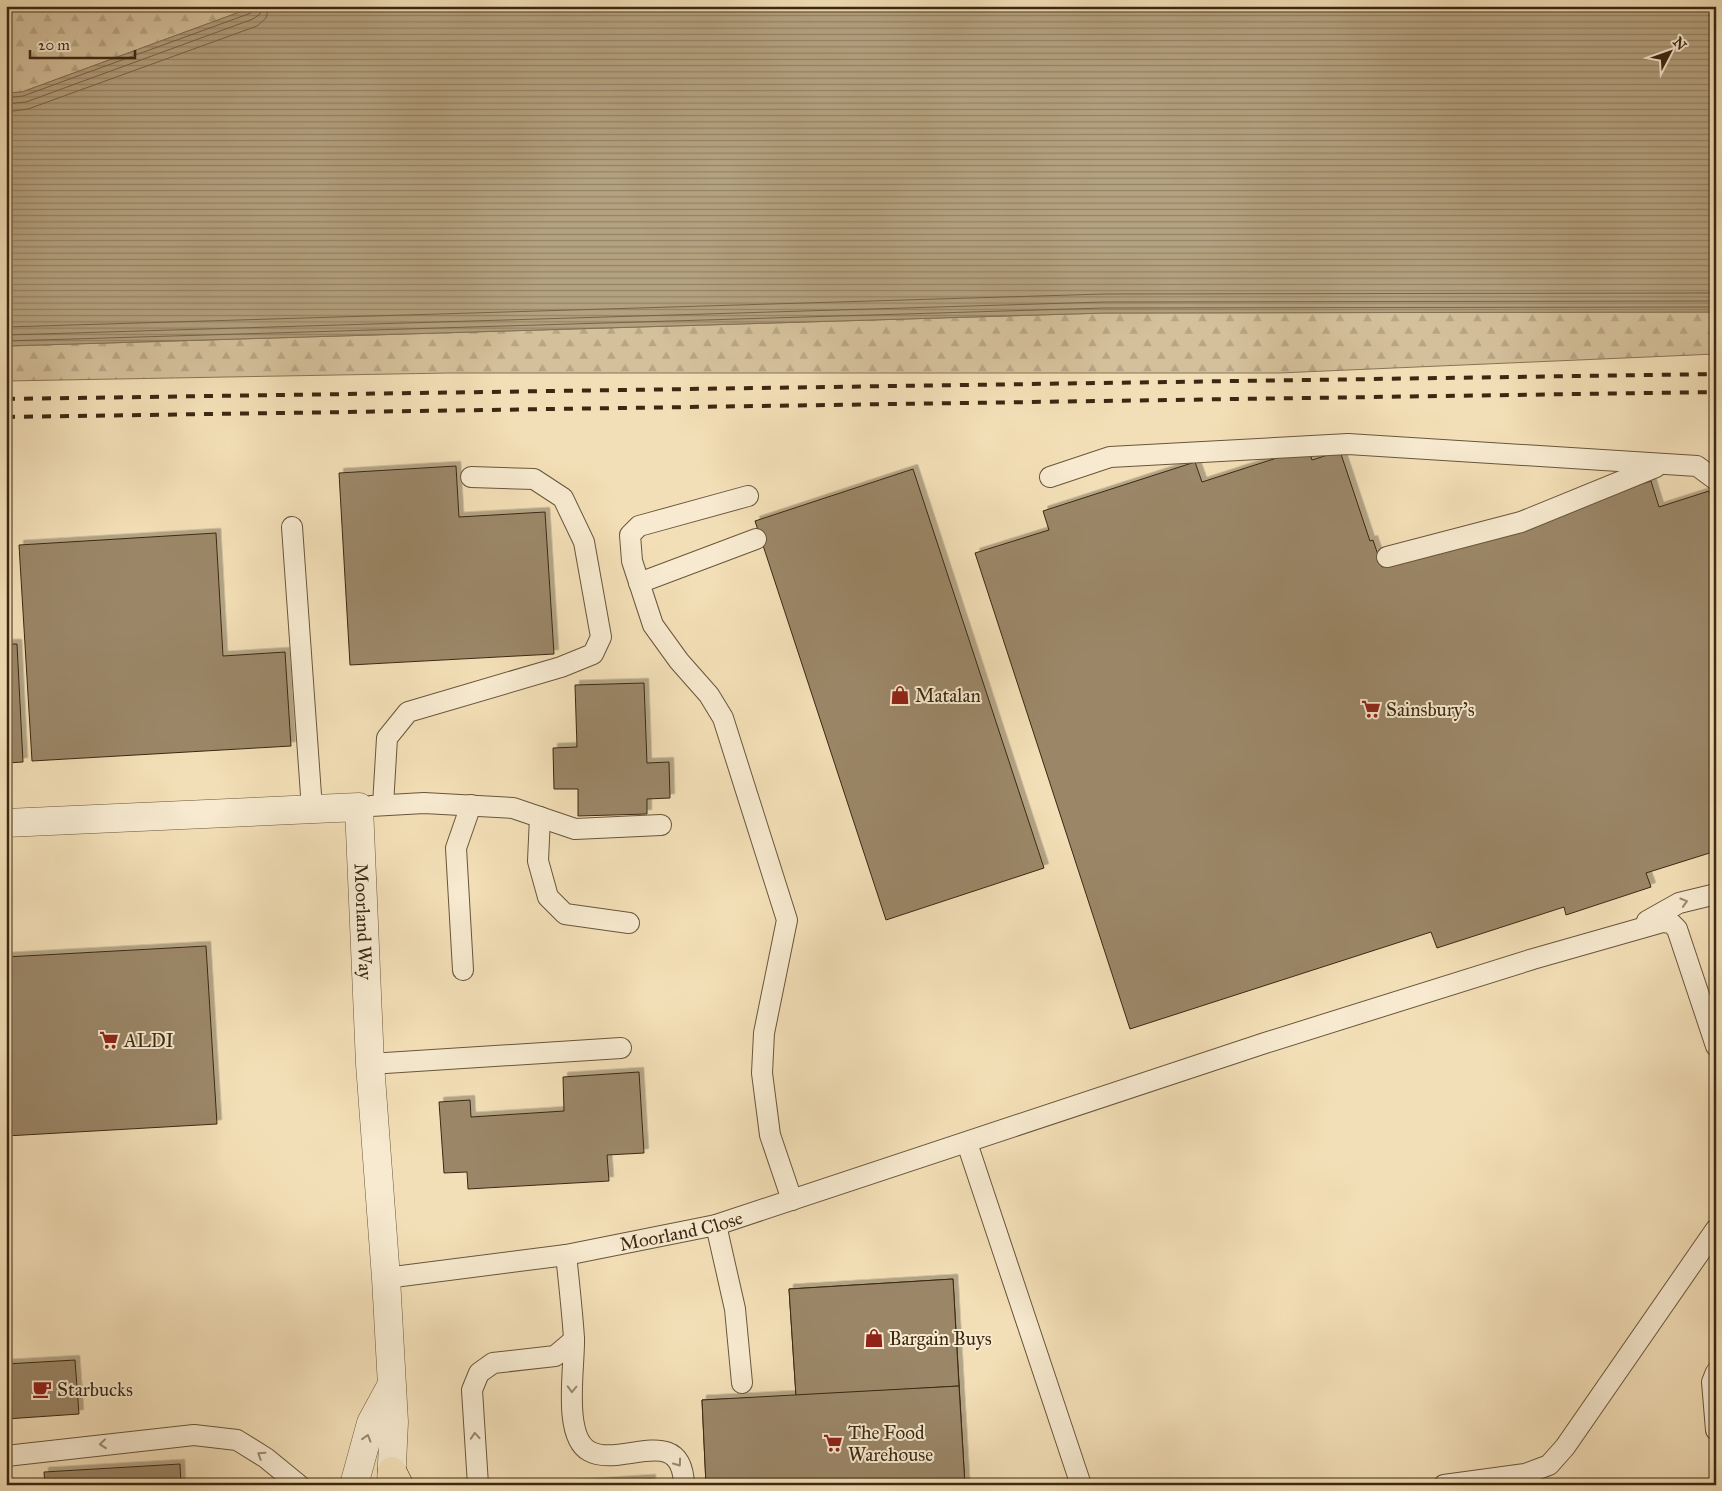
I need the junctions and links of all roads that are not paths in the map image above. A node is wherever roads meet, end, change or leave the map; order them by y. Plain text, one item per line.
1 (1660, 465) junction
2 (1050, 477) dead end
3 (471, 478) dead end
4 (1716, 480) edge
5 (748, 496) dead end
6 (292, 526) dead end
7 (756, 539) dead end
8 (1387, 557) dead end
9 (639, 583) junction
10 (471, 805) junction
11 (371, 806) junction
12 (312, 809) junction
13 (540, 817) junction
14 (6, 824) edge
15 (661, 825) dead end
16 (1716, 894) edge
17 (629, 923) dead end
18 (1625, 933) junction
19 (463, 970) dead end
20 (1716, 1046) edge
21 (621, 1048) dead end
22 (370, 1064) junction
23 (967, 1143) junction
24 (792, 1200) junction
25 (716, 1225) junction
26 (1716, 1229) edge
27 (566, 1254) junction
28 (386, 1278) junction
29 (574, 1340) junction
30 (1716, 1372) edge
31 (742, 1383) dead end
32 (390, 1388) junction
33 (1716, 1430) edge
34 (6, 1456) edge
35 (394, 1480) edge
36 (299, 1485) edge
37 (354, 1485) edge
38 (478, 1485) edge
39 (684, 1485) edge
40 (1081, 1485) edge
41 (1444, 1485) edge

1 - 2 lane
1 - 4 lane
1 - 8 lane
3 - 11 lane
5 - 9 lane
6 - 12 lane
7 - 9 lane
9 - 24 lane
10 - 11 lane
10 - 13 lane
10 - 19 lane
11 - 12 street
11 - 22 street, Moorland Way
12 - 14 street
13 - 15 lane
13 - 17 lane
18 -> 16 lane
18 - 20 lane
18 - 23 lane, Moorland Close
21 - 22 lane
22 - 28 street, Moorland Way
23 - 24 lane, Moorland Close
23 - 40 lane
24 - 25 lane, Moorland Close
25 - 27 lane, Moorland Close
25 - 31 lane
26 - 41 lane
27 - 28 lane, Moorland Close
27 - 29 lane
28 - 32 street, Moorland Way
38 -> 29 lane
29 -> 39 lane
30 - 33 lane
32 - 35 street, Moorland Way
37 -> 32 street
36 -> 34 lane

